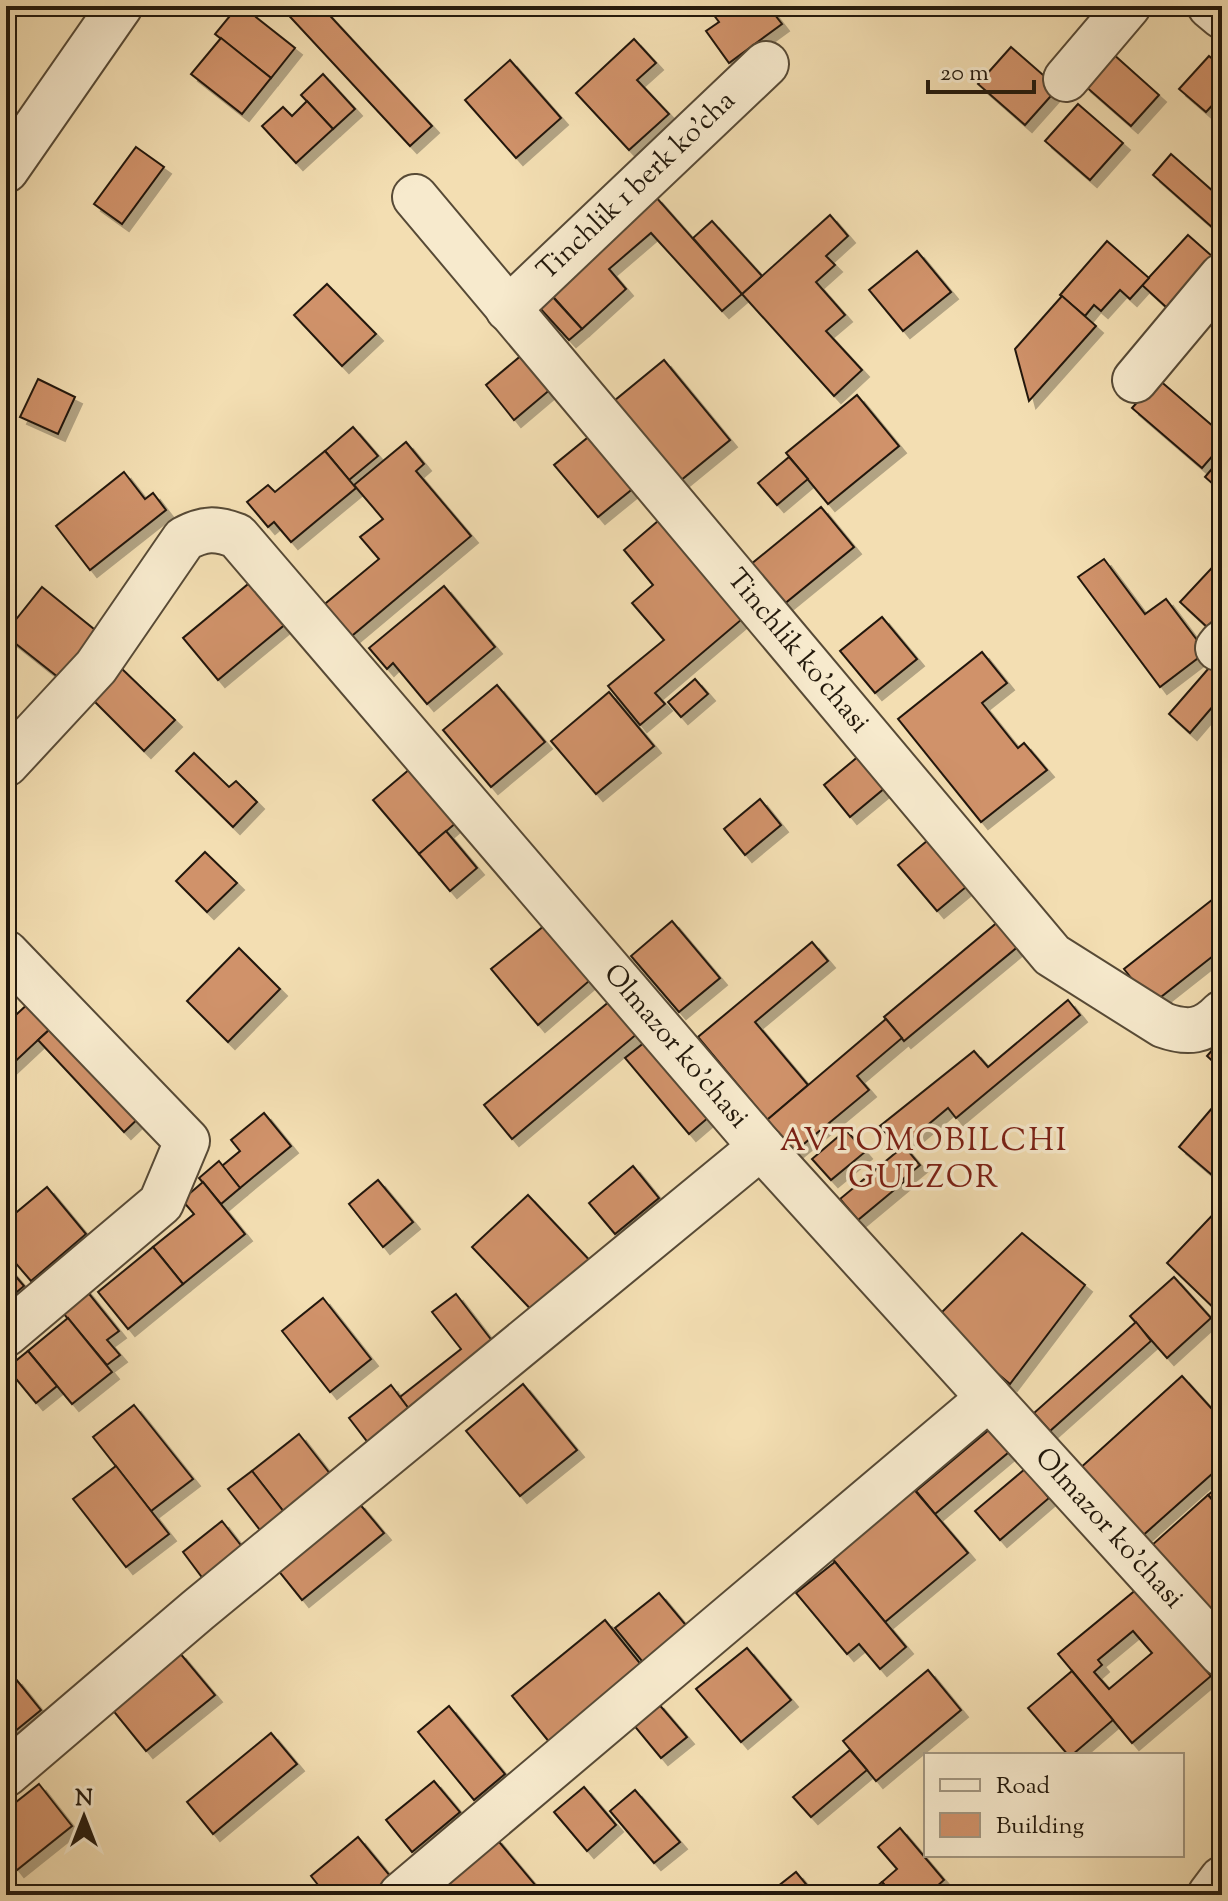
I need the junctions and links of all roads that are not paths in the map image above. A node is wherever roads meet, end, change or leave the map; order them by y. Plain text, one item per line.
1 (120, 6) edge
2 (1128, 6) edge
3 (1210, 6) edge
4 (1222, 16) edge
5 (766, 64) dead end
6 (1066, 79) dead end
7 (6, 170) edge
8 (415, 197) dead end
9 (1222, 276) edge
10 (508, 309) junction
11 (1135, 380) dead end
12 (6, 764) edge
13 (6, 953) edge
14 (1222, 1013) edge
15 (761, 1147) junction
16 (6, 1334) edge
17 (989, 1398) junction
18 (1222, 1654) edge
19 (6, 1774) edge
20 (1222, 1879) edge
21 (401, 1895) edge
22 (1210, 1895) edge

1 - 7 street
2 - 6 street
3 - 4 street
5 - 10 street, Tinchlik 1 berk ko'cha
8 - 10 street, Tinchlik ko'chasi
9 - 11 street
10 - 14 street, Tinchlik ko'chasi
12 - 15 street, Olmazor ko'chasi
13 - 16 street
15 - 17 street, Olmazor ko'chasi
15 - 19 street
17 - 18 street, Olmazor ko'chasi
17 - 21 street
20 - 22 street

